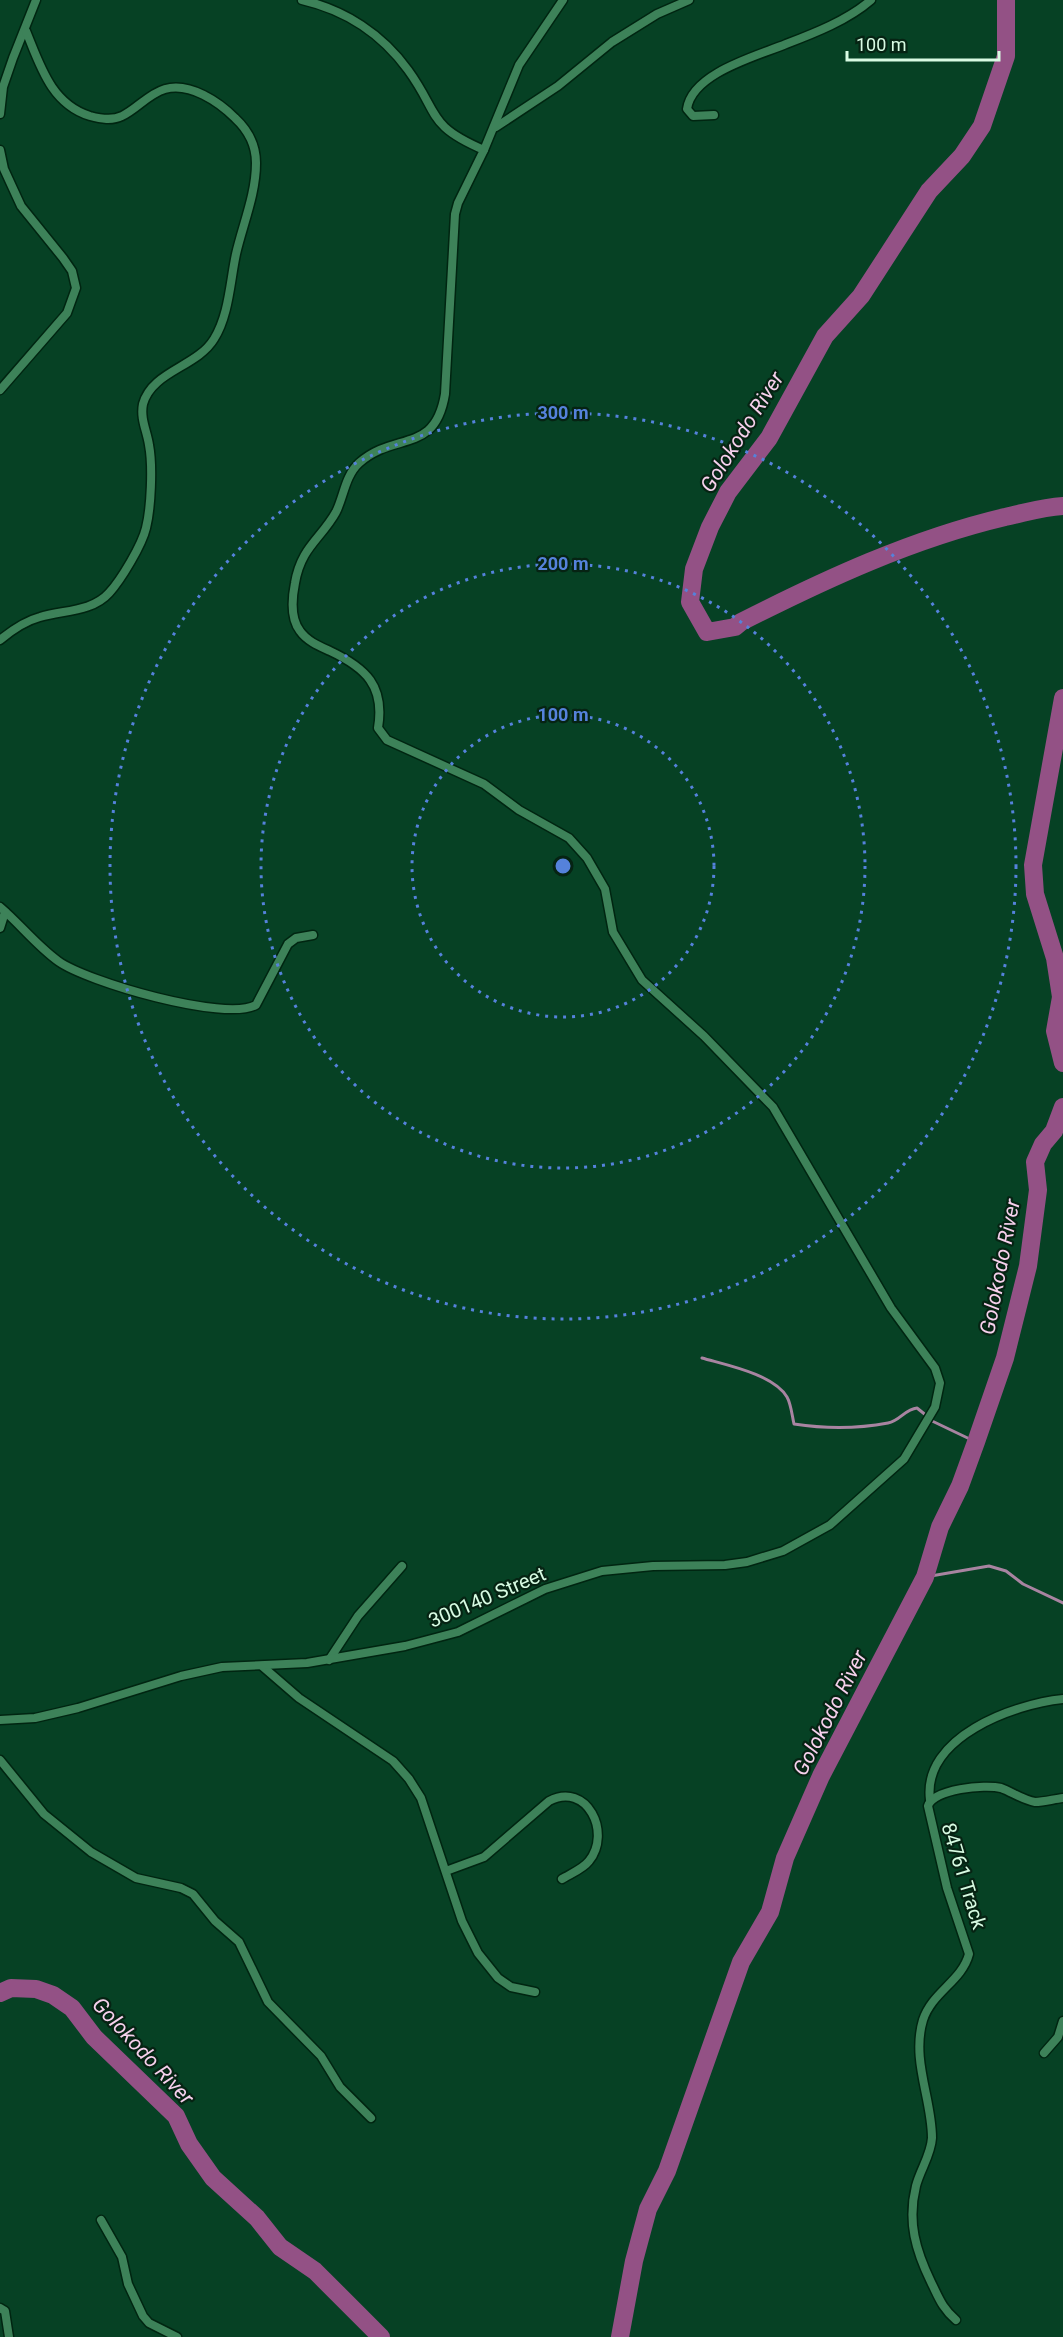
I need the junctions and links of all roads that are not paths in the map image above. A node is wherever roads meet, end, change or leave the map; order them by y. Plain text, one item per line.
1 (36, 0) edge
2 (302, 0) edge
3 (563, 0) edge
4 (689, 0) edge
5 (871, 0) edge
6 (26, 31) junction
7 (1, 99) edge
8 (0, 114) edge
9 (714, 115) dead end
10 (496, 127) junction
11 (0, 150) edge
12 (484, 150) junction
13 (0, 390) edge
14 (0, 640) edge
15 (3, 910) edge
16 (0, 928) edge
17 (313, 935) dead end
18 (402, 1566) dead end
19 (329, 1660) junction
20 (262, 1666) junction
21 (1063, 1699) edge
22 (0, 1720) edge
23 (0, 1760) edge
24 (1063, 1798) edge
25 (930, 1800) junction
26 (446, 1871) junction
27 (562, 1879) dead end
28 (535, 1992) dead end
29 (1063, 2021) edge
30 (1044, 2053) dead end
31 (370, 2118) dead end
32 (101, 2220) dead end
33 (0, 2308) edge
34 (956, 2320) dead end
35 (9, 2337) edge
36 (177, 2337) edge

1 - 6 street
2 - 12 street
3 - 10 street, 300140 Street
4 - 10 street
5 - 9 street
6 - 7 street
6 - 14 street
7 - 8 street
10 - 12 street, 300140 Street
11 - 13 street
12 - 19 street, 300140 Street
15 - 16 street
15 - 17 street
18 - 19 street
19 - 20 street, 300140 Street
20 - 22 street, 300140 Street
20 - 26 street
21 - 25 street
23 - 31 street
24 - 25 street, 84761 Track
25 - 34 street, 84761 Track
26 - 27 street
26 - 28 street
29 - 30 street
32 - 36 street
33 - 35 street

